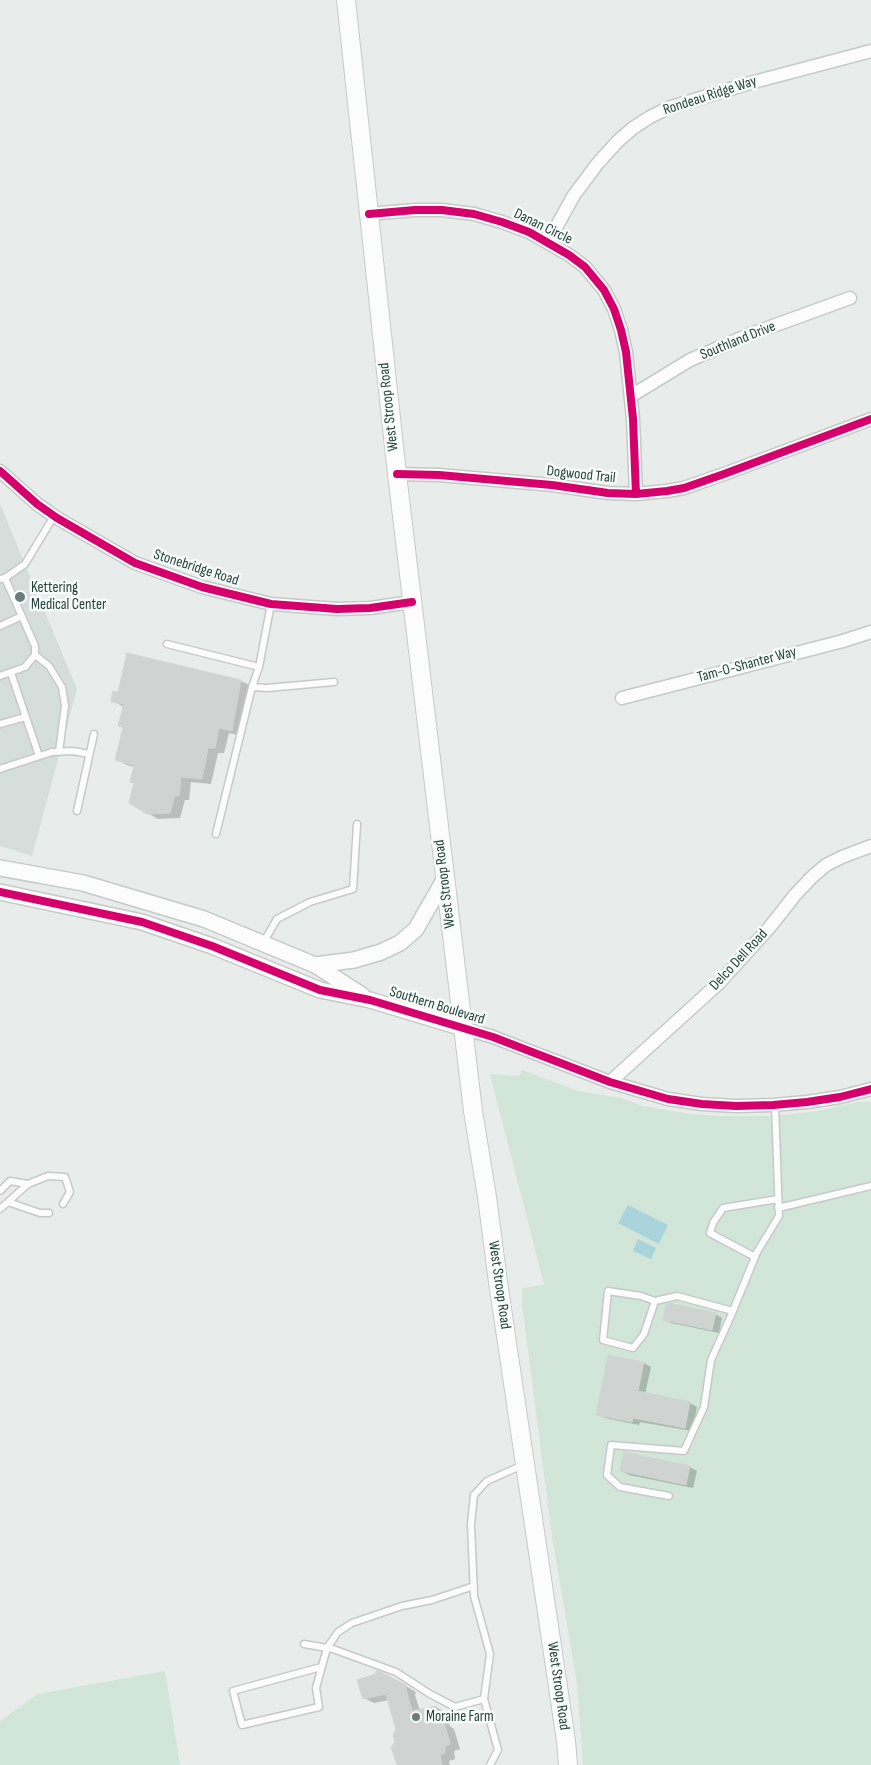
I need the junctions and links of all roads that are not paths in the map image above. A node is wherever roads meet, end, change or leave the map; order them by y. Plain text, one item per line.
1 (346, 0) edge
2 (871, 51) edge
3 (369, 214) junction
4 (548, 242) junction
5 (850, 298) dead end
6 (631, 396) junction
7 (871, 419) edge
8 (0, 471) edge
9 (397, 474) junction
10 (636, 494) junction
11 (54, 516) junction
12 (2, 579) edge
13 (412, 602) junction
14 (271, 604) junction
15 (22, 616) junction
16 (0, 626) edge
17 (871, 632) edge
18 (167, 644) dead end
19 (35, 654) junction
20 (259, 667) junction
21 (11, 673) junction
22 (0, 676) edge
23 (334, 682) dead end
24 (252, 687) junction
25 (622, 698) dead end
26 (24, 717) junction
27 (0, 724) edge
28 (94, 734) dead end
29 (59, 752) junction
30 (89, 754) junction
31 (39, 756) junction
32 (0, 769) edge
33 (77, 811) dead end
34 (357, 824) dead end
35 (216, 834) dead end
36 (871, 846) edge
37 (0, 868) edge
38 (444, 880) junction
39 (0, 892) edge
40 (263, 943) junction
41 (315, 965) junction
42 (370, 1000) junction
43 (463, 1028) junction
44 (610, 1082) junction
45 (871, 1089) edge
46 (775, 1105) junction
47 (28, 1184) junction
48 (871, 1186) edge
49 (0, 1191) edge
50 (778, 1199) junction
51 (8, 1202) junction
52 (63, 1204) dead end
53 (778, 1208) junction
54 (0, 1210) edge
55 (49, 1213) dead end
56 (755, 1256) junction
57 (655, 1301) junction
58 (733, 1311) junction
59 (525, 1465) junction
60 (669, 1496) dead end
61 (474, 1586) junction
62 (304, 1644) dead end
63 (328, 1648) junction
64 (321, 1667) junction
65 (484, 1699) junction
66 (494, 1757) junction
67 (490, 1765) edge
68 (498, 1765) edge
69 (568, 1765) edge

1 - 3 main road, West Stroop Road
2 - 4 street, Rondeau Ridge Way
3 - 4 street, Danan Circle
3 - 9 main road, West Stroop Road
4 - 6 street, Danan Circle
5 - 6 street, Southland Drive
6 - 10 street, Danan Circle
7 - 10 street, Dogwood Trail
8 - 11 street, Stonebridge Road
9 - 10 street, Dogwood Trail
9 - 13 main road, West Stroop Road
11 - 12 lane
11 - 14 street, Stonebridge Road
12 - 15 lane
13 - 14 street, Stonebridge Road
13 - 38 main road, West Stroop Road
14 - 20 lane
15 - 16 lane
15 - 19 lane
17 - 25 street, Tam-O-Shanter Way
18 - 20 lane
19 - 21 lane
19 - 29 lane
20 - 24 lane
21 - 22 lane
21 - 26 lane
23 - 24 lane
24 - 35 lane
26 - 27 lane
26 - 31 lane
28 - 30 lane
29 - 30 lane
29 - 31 lane
30 - 33 lane
31 - 32 lane
34 - 40 lane
36 - 44 street, Delco Dell Road
37 - 40 street, Southern Boulevard
38 - 41 street
38 - 43 main road, West Stroop Road
39 - 42 street, Southern Boulevard
40 - 41 street, Southern Boulevard
41 - 42 street, Southern Boulevard
42 - 43 street, Southern Boulevard
43 - 44 street, Southern Boulevard
43 - 59 main road, West Stroop Road
44 - 46 street, Southern Boulevard
45 - 46 street, Southern Boulevard
46 - 50 lane
47 - 49 lane
47 - 51 lane
47 - 52 lane
48 - 53 lane
50 - 53 lane
50 - 56 lane
51 - 54 lane
51 - 55 lane
53 - 56 lane
56 - 58 lane
57 - 57 lane
57 - 58 lane
58 - 60 lane
59 - 61 lane
59 - 69 main road, West Stroop Road
61 - 63 lane
61 - 65 lane
62 - 63 lane
63 - 64 lane
63 - 65 lane
64 - 64 lane
65 - 66 lane
66 - 67 lane
66 - 68 lane

